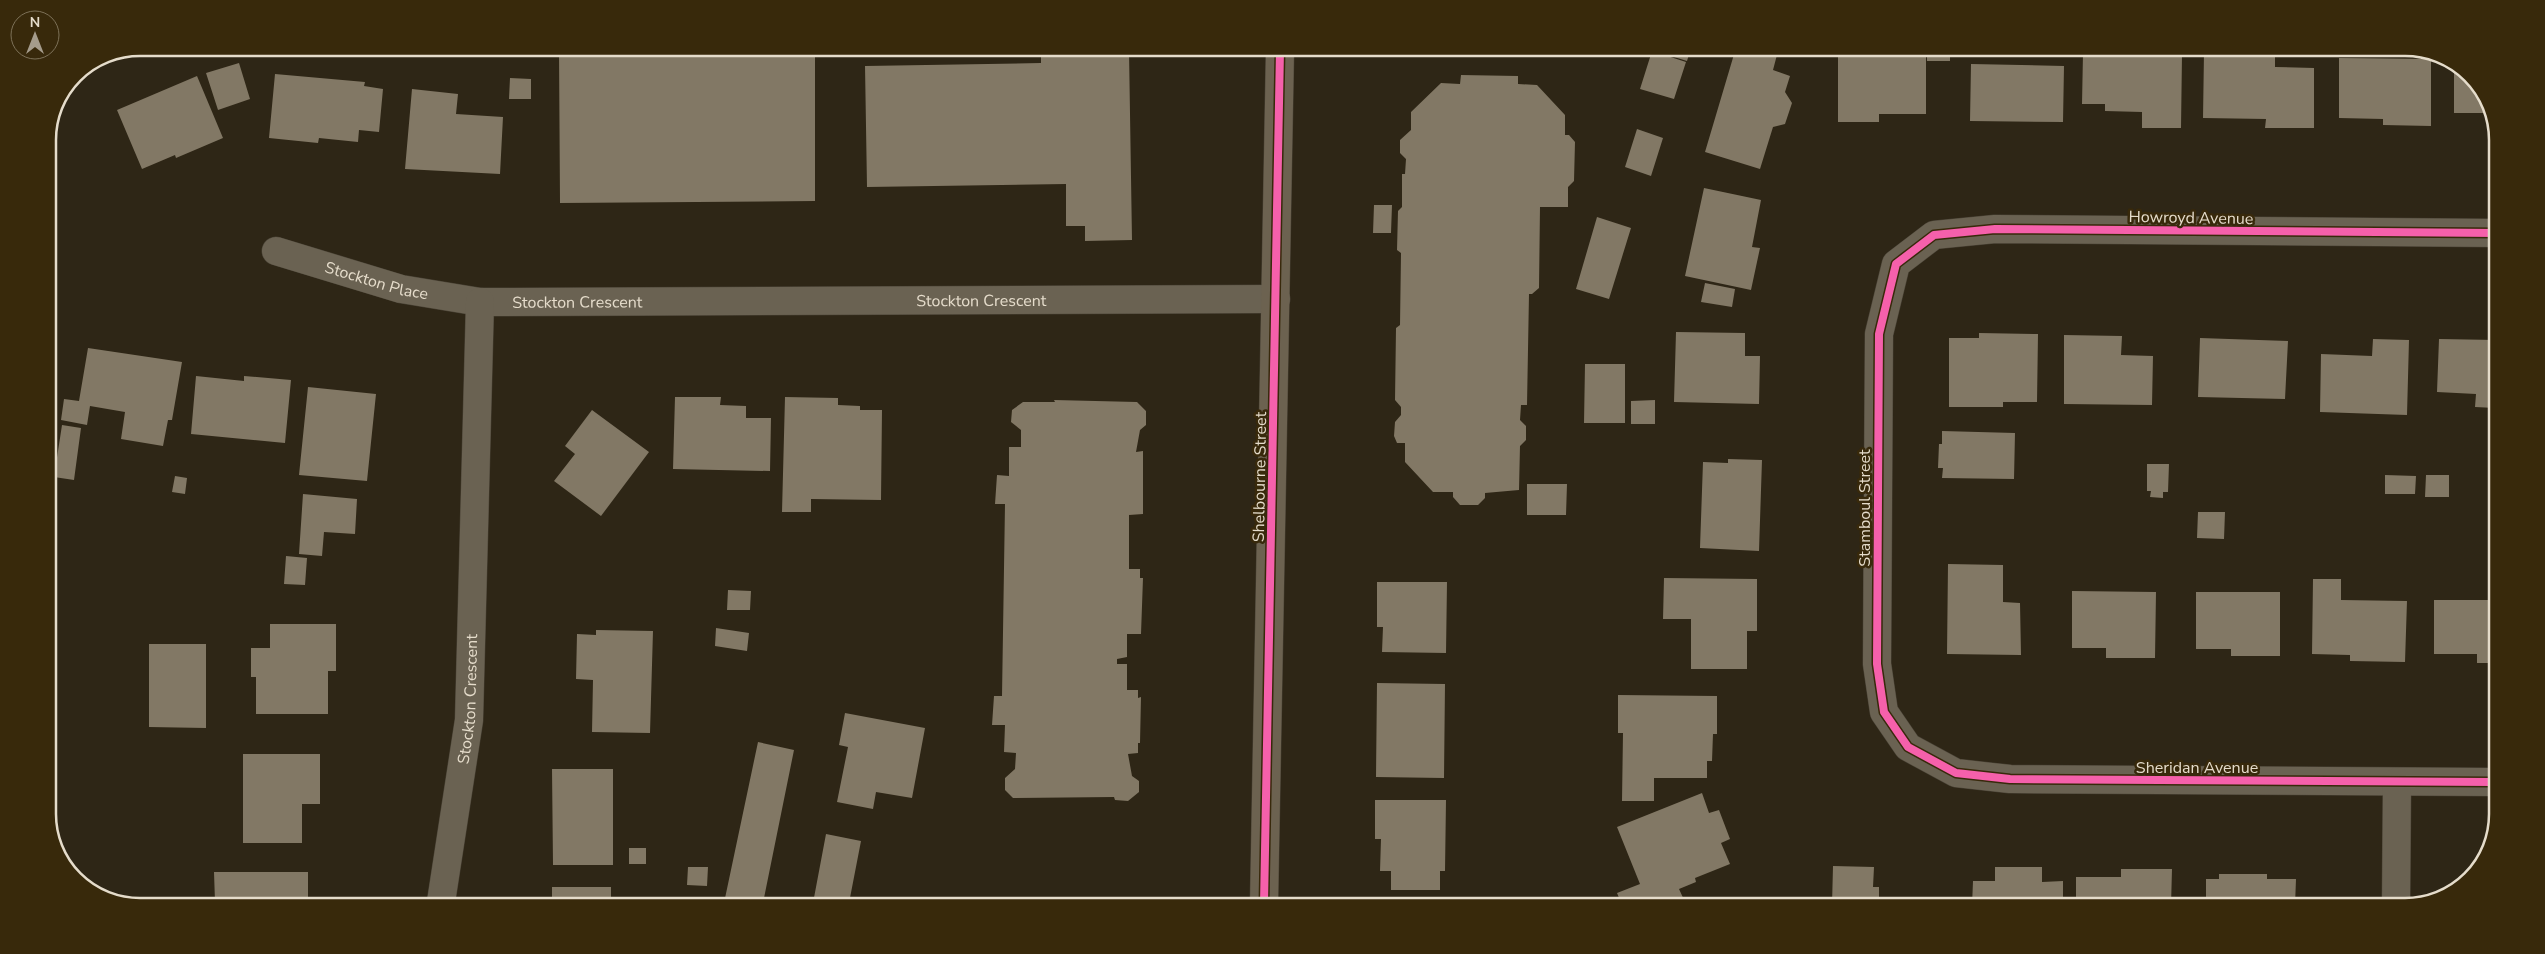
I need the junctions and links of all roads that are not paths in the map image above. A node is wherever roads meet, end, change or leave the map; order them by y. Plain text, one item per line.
1 (1280, 56) edge
2 (2489, 233) edge
3 (276, 250) dead end
4 (1896, 264) joint
5 (1276, 300) junction
6 (480, 302) junction
7 (1908, 747) joint
8 (2397, 782) junction
9 (2489, 782) edge
10 (442, 898) edge
11 (1264, 898) edge
12 (2396, 898) edge

1 - 5 main road, Shelbourne Street
2 - 4 street, Howroyd Avenue
3 - 6 street, Stockton Place
4 - 7 street, Stamboul Street
5 - 6 street, Stockton Crescent
5 - 11 main road, Shelbourne Street
6 - 10 street, Stockton Crescent
7 - 8 street, Sheridan Avenue
8 - 9 street, Sheridan Avenue
8 - 12 street

